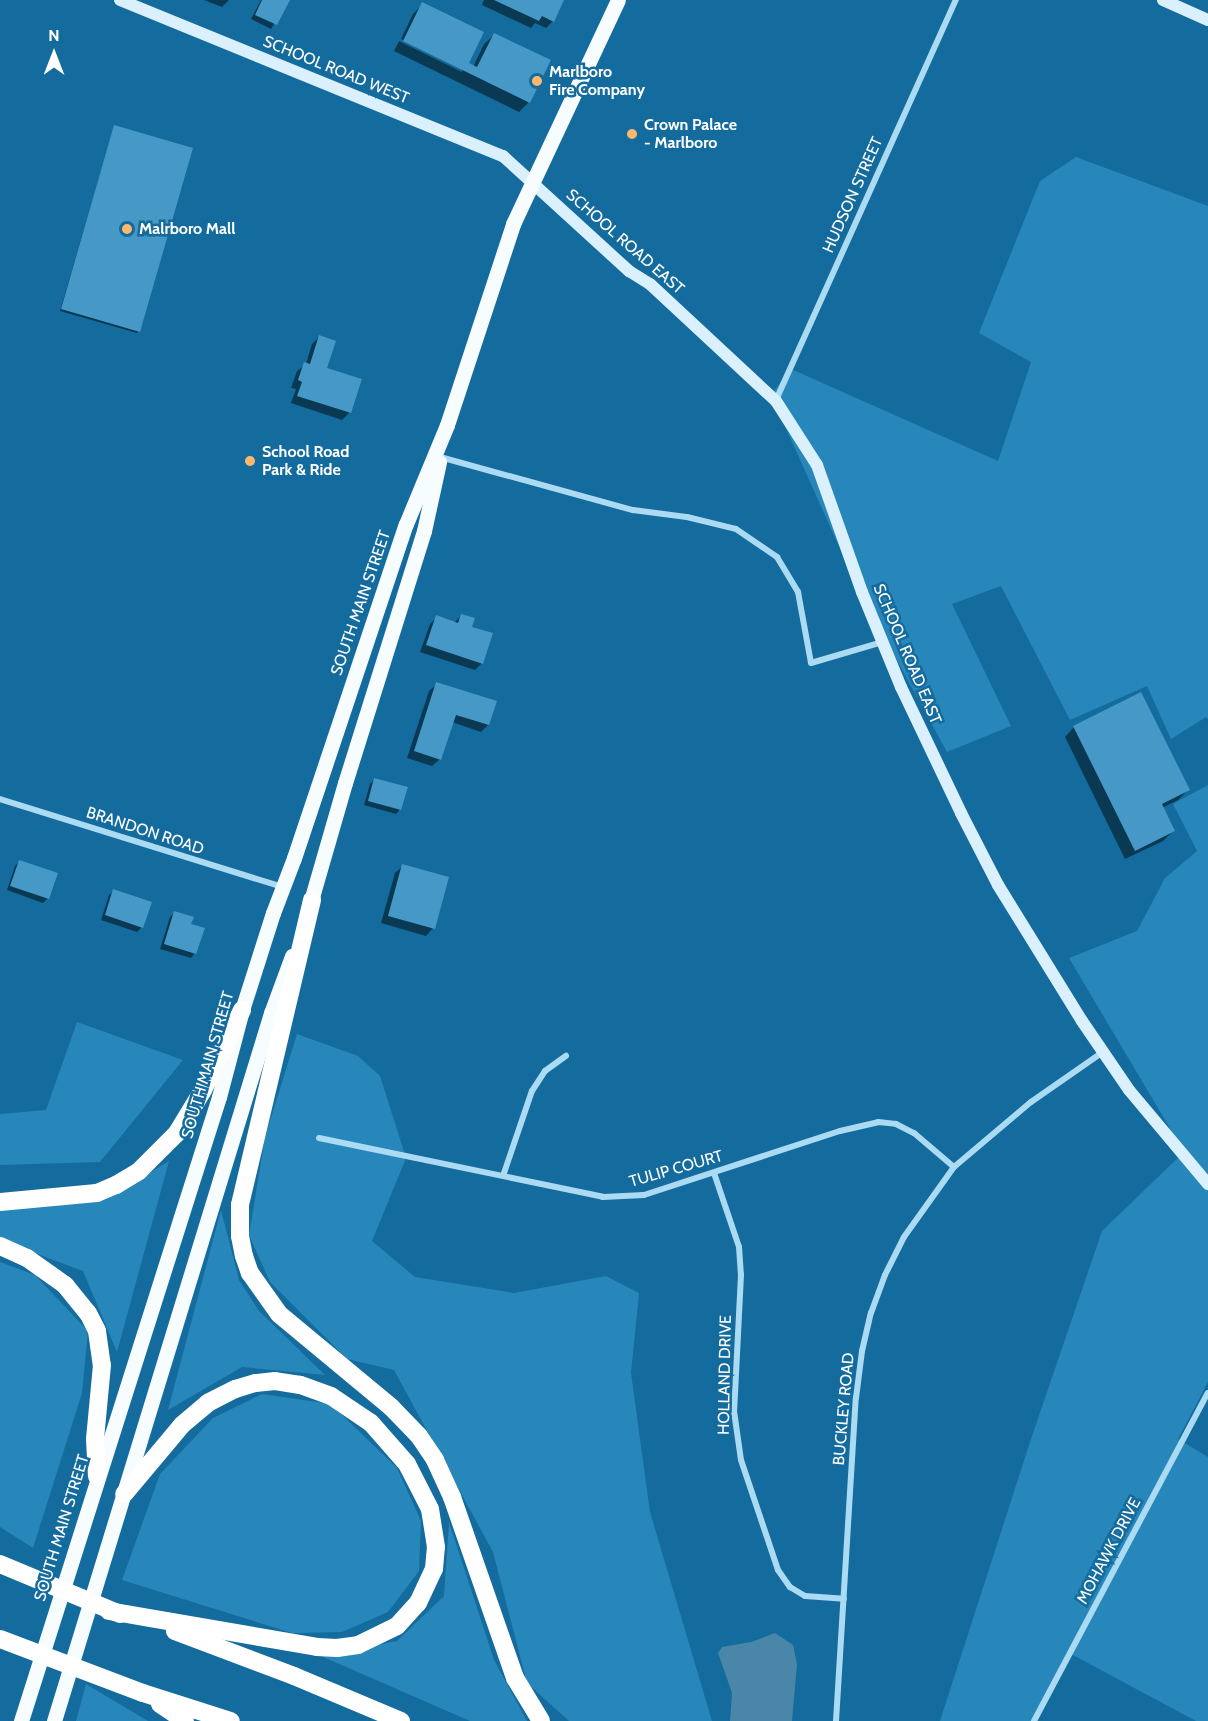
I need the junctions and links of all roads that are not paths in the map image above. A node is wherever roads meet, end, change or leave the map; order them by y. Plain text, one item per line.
1 (120, 0) edge
2 (618, 0) edge
3 (956, 0) edge
4 (1163, 0) edge
5 (1208, 20) edge
6 (532, 183) junction
7 (776, 401) junction
8 (447, 425) junction
9 (440, 457) junction
10 (883, 642) junction
11 (0, 799) edge
12 (282, 887) junction
13 (312, 900) junction
14 (242, 1010) junction
15 (1103, 1052) junction
16 (566, 1056) dead end
17 (319, 1138) dead end
18 (954, 1167) junction
19 (714, 1173) junction
20 (503, 1176) junction
21 (1208, 1184) edge
22 (0, 1202) edge
23 (0, 1246) edge
24 (1208, 1394) edge
25 (97, 1476) junction
26 (124, 1494) junction
27 (0, 1559) edge
28 (8, 1567) edge
29 (844, 1599) junction
30 (109, 1611) junction
31 (0, 1639) edge
32 (143, 1693) junction
33 (23, 1714) edge
34 (54, 1721) edge
35 (185, 1721) edge
36 (231, 1721) edge
37 (401, 1721) edge
38 (541, 1721) edge
39 (836, 1721) edge
40 (1034, 1721) edge

1 - 6 street, SCHOOL ROAD WEST
2 - 6 main road, SOUTH MAIN STREET
3 - 7 street, HUDSON STREET
4 - 5 street
6 - 7 street, SCHOOL ROAD EAST
6 - 8 main road, SOUTH MAIN STREET
7 - 10 street, SCHOOL ROAD EAST
8 - 9 main road, SOUTH MAIN STREET
8 - 12 main road, SOUTH MAIN STREET
9 - 10 street
9 - 13 main road, SOUTH MAIN STREET
10 - 15 street, SCHOOL ROAD EAST
11 - 12 street, BRANDON ROAD
12 - 14 main road, SOUTH MAIN STREET
13 - 26 main road, SOUTH MAIN STREET
13 - 38 highway
14 - 22 highway
14 - 25 main road, SOUTH MAIN STREET
15 - 18 street, BUCKLEY ROAD
15 - 21 street, SCHOOL ROAD EAST
16 - 20 street
17 - 20 street, TULIP COURT
18 - 19 street, TULIP COURT
18 - 29 street, BUCKLEY ROAD
19 - 20 street, TULIP COURT
19 - 29 street, HOLLAND DRIVE
23 - 25 highway
24 - 40 street, MOHAWK DRIVE
25 - 33 main road, SOUTH MAIN STREET
26 - 30 highway
26 - 34 main road, SOUTH MAIN STREET
27 - 28 highway
28 - 30 highway
29 - 39 street, BUCKLEY ROAD
30 - 37 highway
31 - 32 highway
32 - 35 highway
32 - 36 highway

